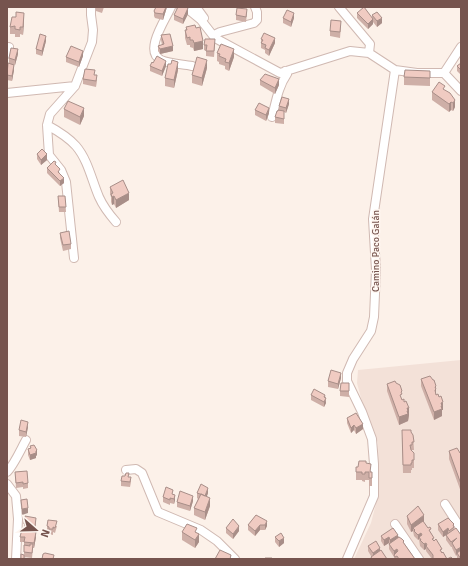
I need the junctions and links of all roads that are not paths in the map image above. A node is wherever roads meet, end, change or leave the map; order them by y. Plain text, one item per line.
1 (91, 7) edge
2 (172, 7) edge
3 (182, 7) edge
4 (196, 7) edge
5 (255, 7) edge
6 (339, 7) edge
7 (213, 36) junction
8 (461, 47) edge
9 (369, 53) junction
10 (192, 66) dead end
11 (395, 70) junction
12 (285, 71) junction
13 (444, 73) junction
14 (76, 86) junction
15 (461, 91) edge
16 (7, 93) edge
17 (272, 117) dead end
18 (47, 125) junction
19 (116, 222) dead end
20 (74, 258) dead end
21 (26, 440) dead end
22 (126, 470) dead end
23 (7, 472) edge
24 (7, 484) edge
25 (445, 504) dead end
26 (395, 524) dead end
27 (461, 529) edge
28 (16, 559) edge
29 (235, 559) edge
30 (347, 559) edge
31 (419, 559) edge

1 - 14 street
2 - 10 street
3 - 7 street
4 - 7 street
5 - 7 street
6 - 9 street
7 - 12 street
8 - 13 street
9 - 11 street
9 - 12 street
11 - 13 street
11 - 30 street, Camino Paco Galán
12 - 17 street
13 - 15 street
14 - 16 street
14 - 18 street
18 - 19 street
18 - 20 street
21 - 23 street
22 - 29 street
24 - 28 street
25 - 27 street
26 - 31 street

